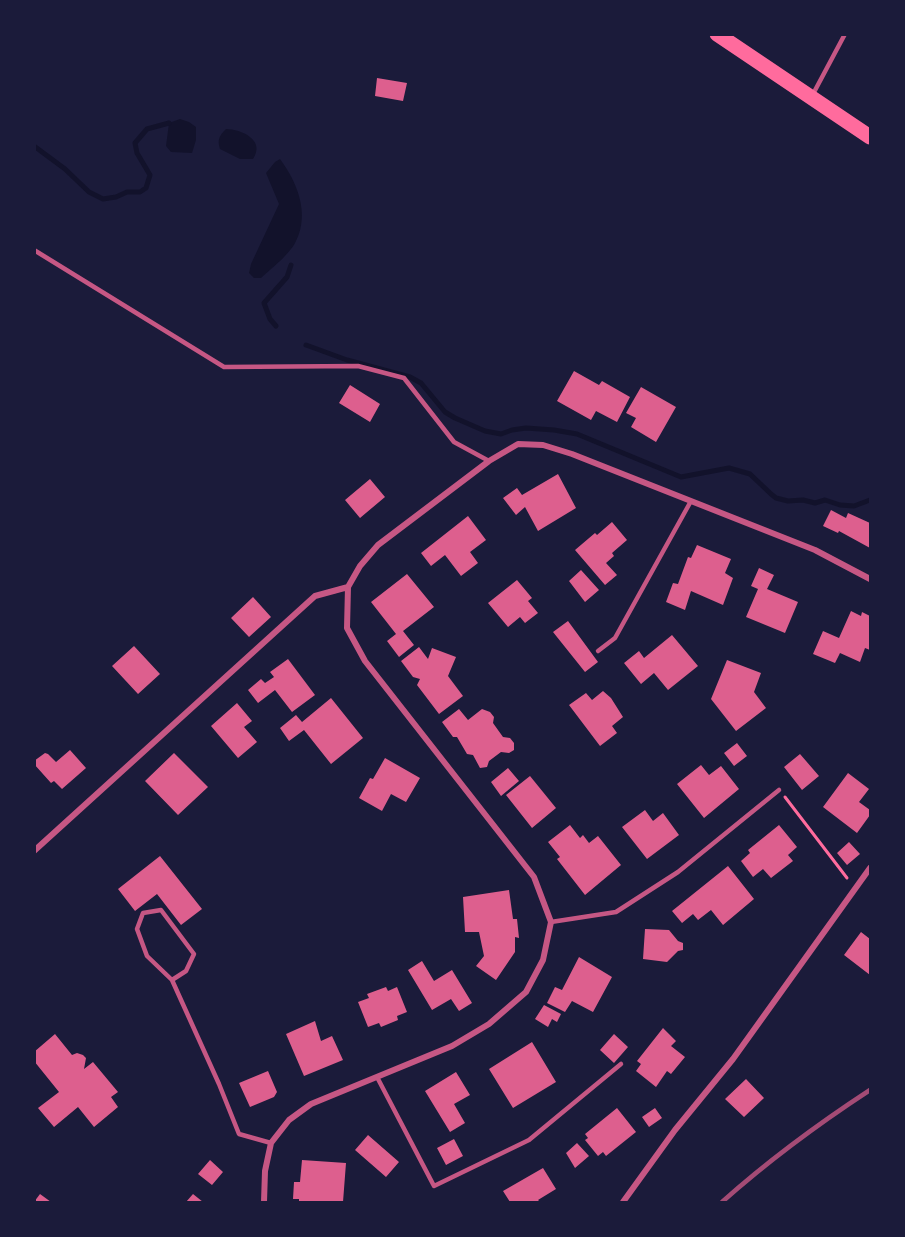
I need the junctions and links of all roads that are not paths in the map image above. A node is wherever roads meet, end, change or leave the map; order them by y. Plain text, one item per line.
1 (717, 34) edge
2 (845, 34) edge
3 (811, 98) junction
4 (870, 137) edge
5 (34, 250) edge
6 (489, 461) junction
7 (692, 501) junction
8 (870, 579) edge
9 (348, 587) junction
10 (597, 651) dead end
11 (779, 790) road end
12 (34, 851) edge
13 (870, 868) edge
14 (551, 922) junction
15 (172, 981) junction
16 (621, 1064) dead end
17 (377, 1077) junction
18 (271, 1143) junction
19 (264, 1203) edge
20 (623, 1203) edge

1 - 3 main road
2 - 3 lane
3 - 4 main road
5 - 6 lane
6 - 7 street
6 - 9 street
7 - 8 street
7 - 10 lane
9 - 12 street
9 - 14 street
11 - 14 lane
13 - 20 street
14 - 17 street
15 - 15 lane
15 - 18 lane
16 - 17 lane
17 - 18 street
18 - 19 street

